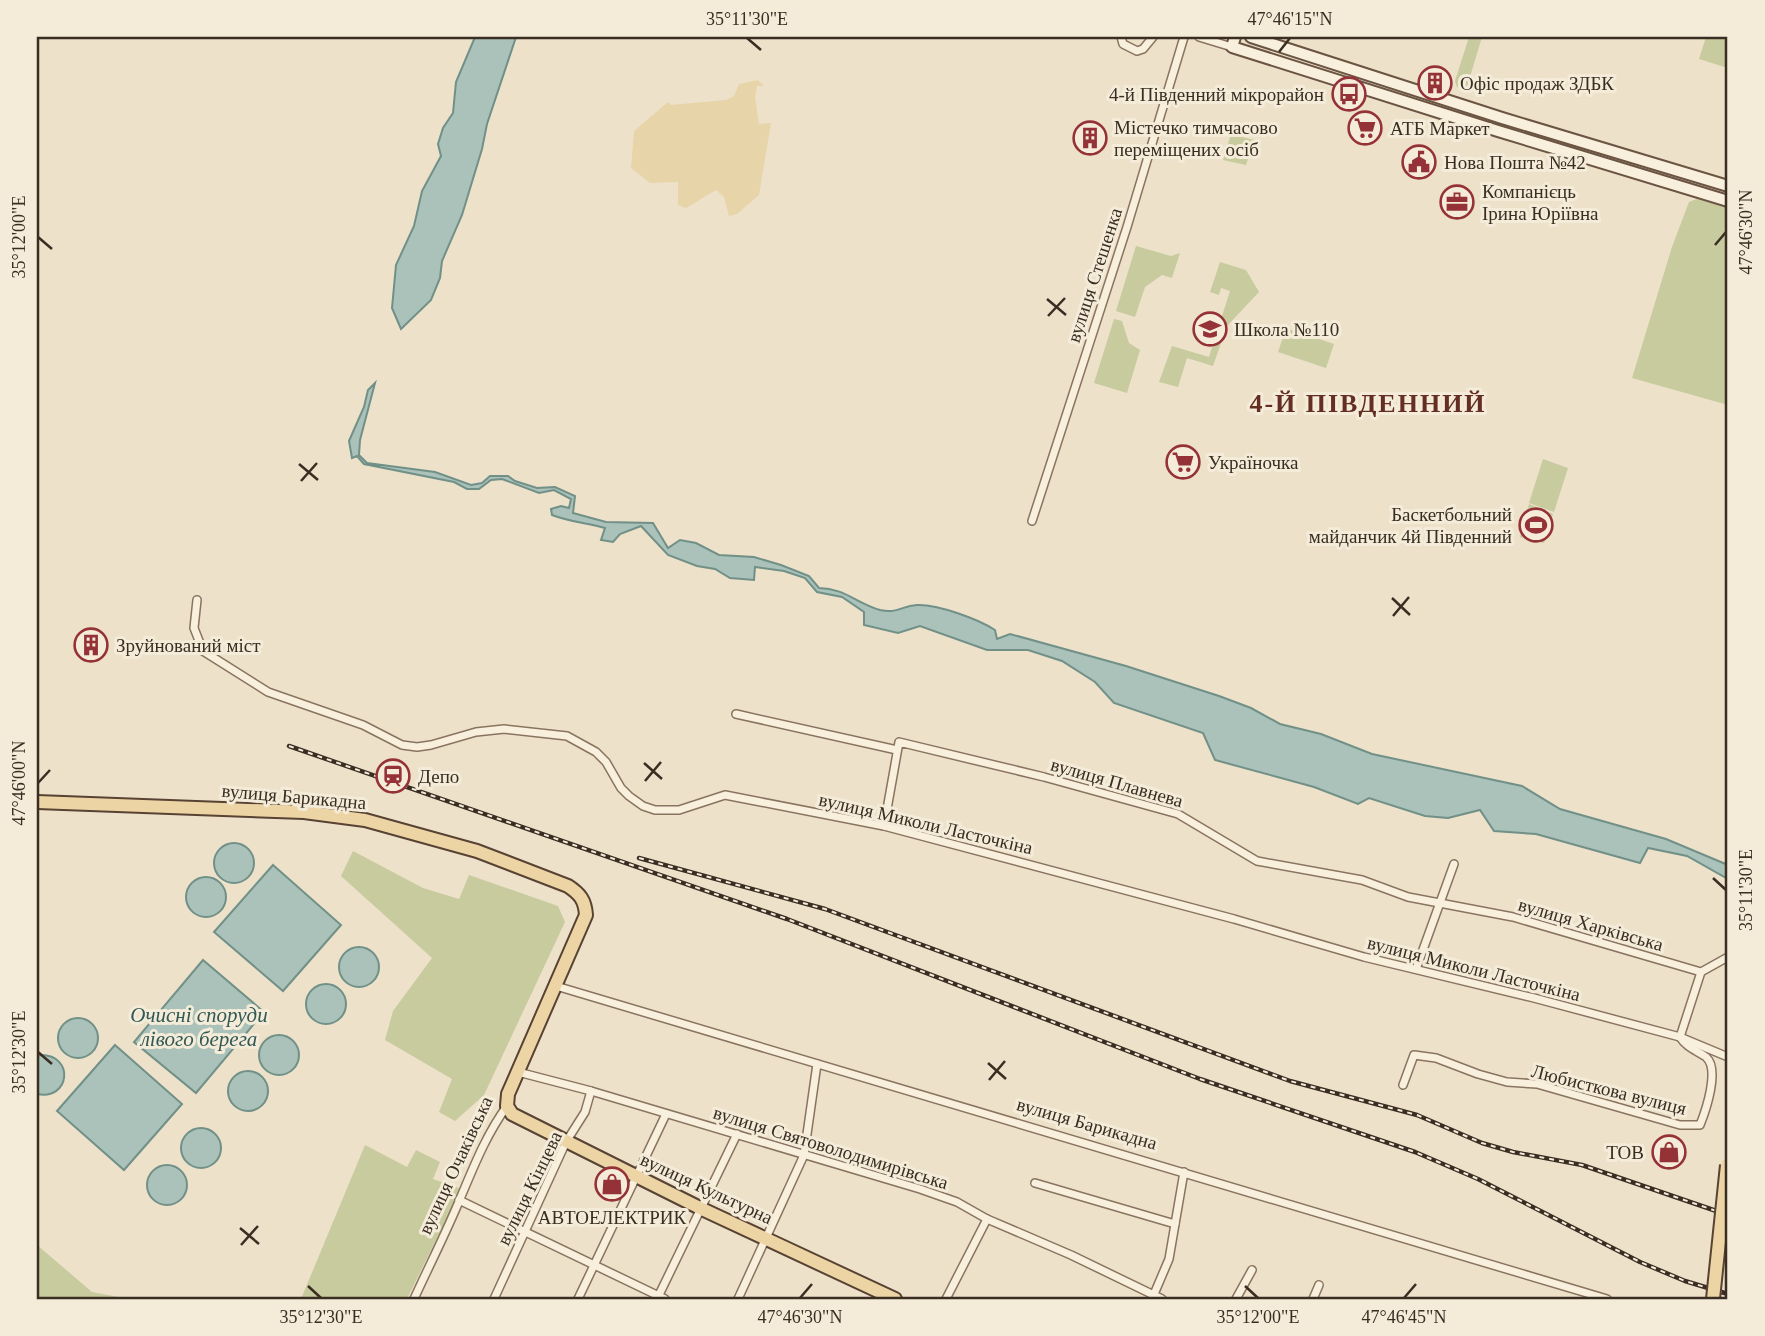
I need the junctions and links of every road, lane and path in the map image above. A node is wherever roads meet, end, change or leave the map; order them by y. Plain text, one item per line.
1 (1121, 37) edge
2 (1153, 37) edge
3 (1184, 37) edge
4 (1199, 37) edge
5 (1251, 37) edge
6 (1234, 42) edge
7 (1728, 186) edge
8 (1728, 201) edge
9 (1032, 521) dead end
10 (197, 600) dead end
11 (736, 714) dead end
12 (897, 750) junction
13 (37, 802) edge
14 (884, 826) junction
15 (1454, 864) dead end
16 (1441, 904) junction
17 (581, 930) joint
18 (1728, 957) edge
19 (1416, 969) junction
20 (1701, 972) junction
21 (556, 986) junction
22 (1680, 1037) junction
23 (1728, 1057) edge
24 (817, 1063) junction
25 (518, 1072) junction
26 (1403, 1085) dead end
27 (591, 1091) junction
28 (508, 1106) junction
29 (666, 1114) junction
30 (737, 1134) junction
31 (566, 1142) junction
32 (804, 1155) junction
33 (1728, 1163) edge
34 (1184, 1172) junction
35 (636, 1176) junction
36 (1035, 1183) dead end
37 (460, 1200) junction
38 (702, 1209) junction
39 (987, 1219) junction
40 (1175, 1224) junction
41 (525, 1231) junction
42 (767, 1238) junction
43 (594, 1265) junction
44 (1252, 1270) dead end
45 (1319, 1285) dead end
46 (1153, 1297) edge
47 (660, 1298) edge
48 (414, 1299) edge
49 (494, 1299) edge
50 (578, 1299) edge
51 (738, 1299) edge
52 (895, 1299) edge
53 (946, 1299) edge
54 (1162, 1299) edge
55 (1236, 1299) edge
56 (1313, 1299) edge
57 (1607, 1299) edge
58 (1713, 1299) edge

1 - 2 street
3 - 9 street, вулиця Стешенка
4 - 6 street
5 - 7 street
6 - 8 street
10 - 14 street, вулиця Миколи Ласточкіна
11 - 12 street
12 - 14 street
12 - 16 street, вулиця Плавнева
13 - 17 main road, вулиця Барикадна
14 - 19 street, вулиця Миколи Ласточкіна
15 - 16 street
16 - 19 street
16 - 20 street, вулиця Харківська
17 - 21 main road, вулиця Очаківська
18 - 20 street
19 - 22 street, вулиця Миколи Ласточкіна
20 - 22 street
21 - 24 street, вулиця Барикадна
21 - 25 main road, вулиця Очаківська
22 - 23 street, вулиця Миколи Ласточкіна
22 - 26 street, Любисткова вулиця
24 - 32 street
24 - 34 street, вулиця Барикадна
25 - 27 street, вулиця Святоволодимирівська
25 - 28 main road, вулиця Очаківська
27 - 29 street, вулиця Святоволодимирівська
27 - 31 street, вулиця Кінцева
28 - 31 main road, вулиця Культурна
28 - 37 street, вулиця Очаківська
29 - 30 street, вулиця Святоволодимирівська
29 - 35 street
30 - 32 street, вулиця Святоволодимирівська
30 - 38 street
31 - 35 main road, вулиця Культурна
31 - 41 street, вулиця Кінцева
32 - 39 street, вулиця Святоволодимирівська
32 - 42 street
33 - 58 main road, bridge
34 - 40 street
34 - 57 street, вулиця Барикадна
35 - 38 main road, вулиця Культурна
35 - 43 street
36 - 40 street
37 - 41 street
37 - 48 street, вулиця Очаківська
38 - 42 main road, вулиця Культурна
38 - 47 street
39 - 46 street, вулиця Святоволодимирівська
39 - 53 street
40 - 46 street
41 - 43 street
41 - 49 street, вулиця Кінцева
42 - 51 street
42 - 52 main road, вулиця Культурна
43 - 47 street
43 - 50 street
44 - 55 street
45 - 56 street
46 - 54 street, вулиця Святоволодимирівська

